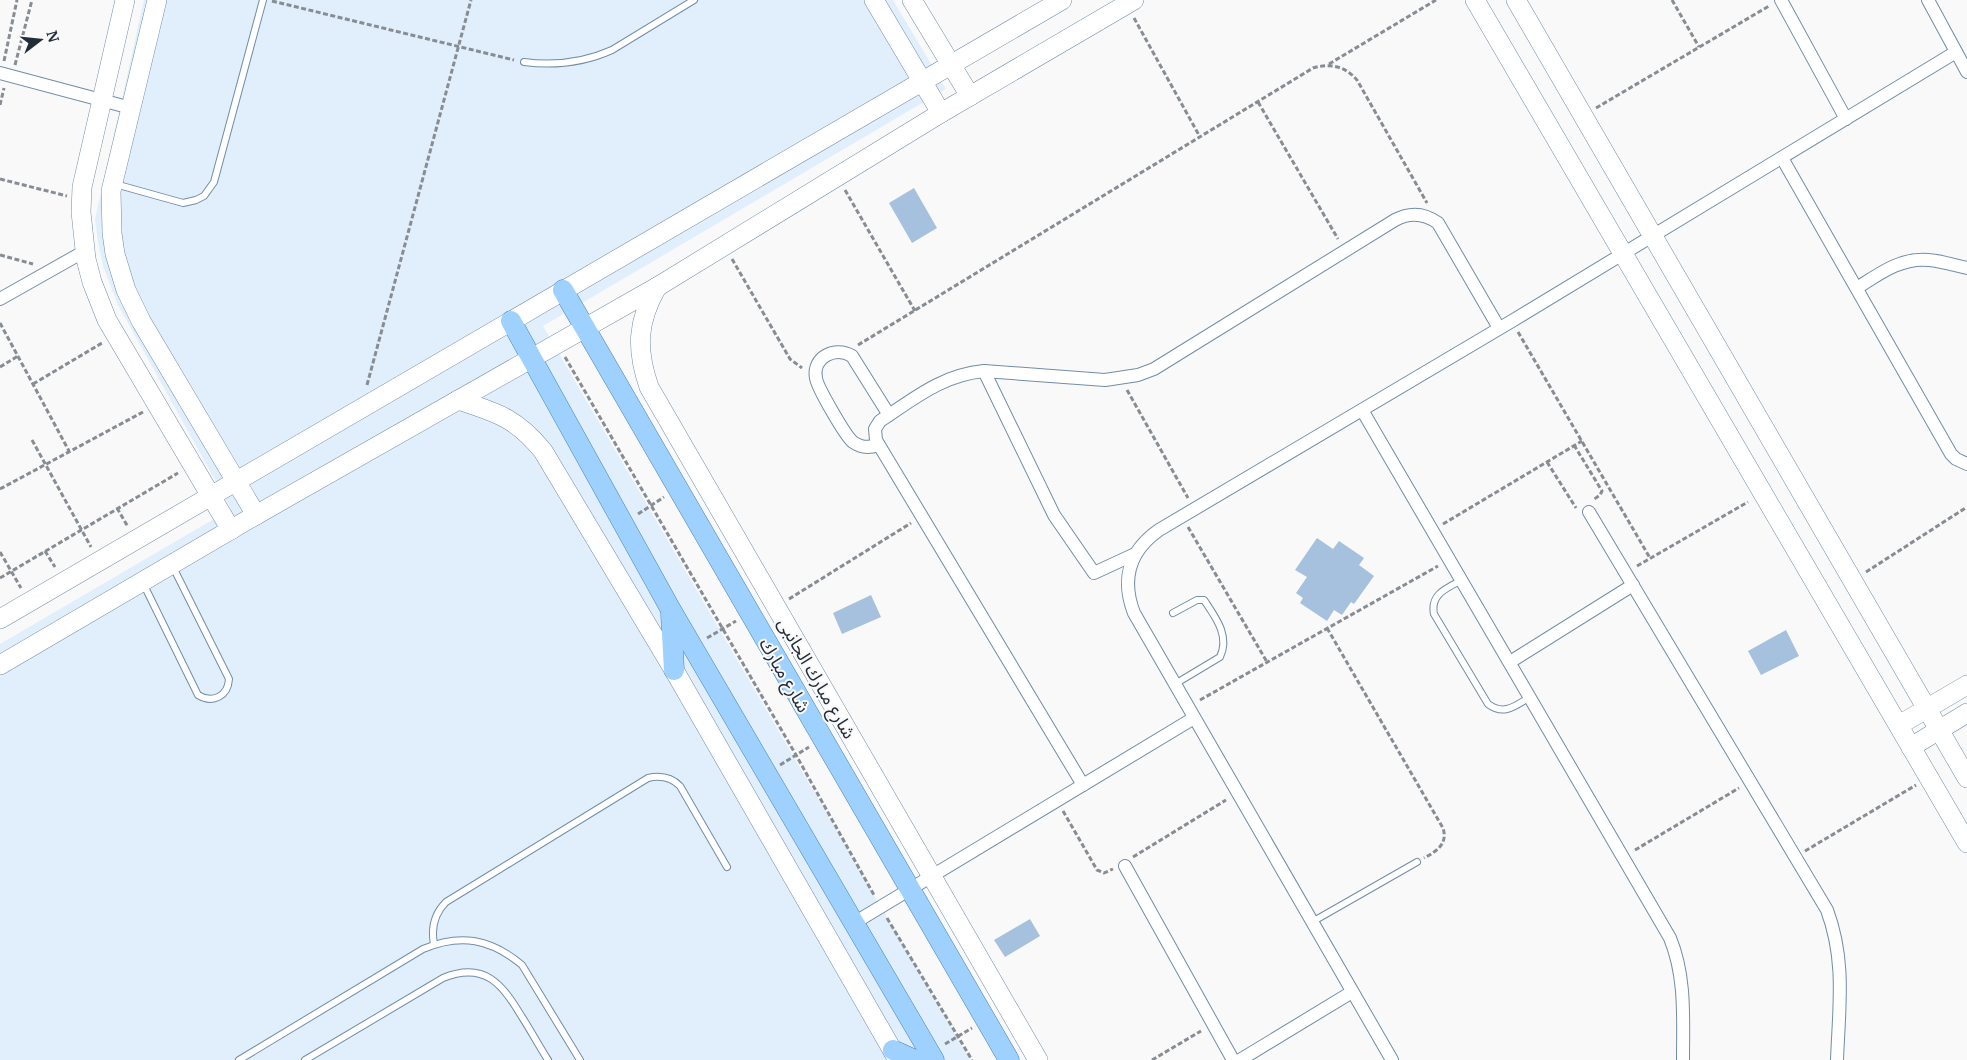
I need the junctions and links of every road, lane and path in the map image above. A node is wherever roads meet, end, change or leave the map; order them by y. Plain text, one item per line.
1 (17, 0) edge
2 (32, 0) edge
3 (125, 0) edge
4 (157, 0) edge
5 (263, 0) edge
6 (270, 0) edge
7 (471, 0) edge
8 (694, 0) edge
9 (874, 0) edge
10 (912, 0) edge
11 (1062, 0) edge
12 (1436, 0) edge
13 (1475, 0) edge
14 (1516, 0) edge
15 (1672, 0) edge
16 (1928, 0) edge
17 (1130, 2) edge
18 (1776, 2) edge
19 (458, 46) junction
20 (1699, 47) junction
21 (1956, 52) junction
22 (524, 62) joint
23 (951, 65) junction
24 (1329, 65) junction
25 (1967, 72) edge
26 (4, 74) edge
27 (922, 82) junction
28 (970, 96) junction
29 (103, 100) junction
30 (1258, 102) junction
31 (131, 108) junction
32 (941, 113) junction
33 (1583, 116) junction
34 (1846, 119) junction
35 (1200, 137) junction
36 (1782, 158) junction
37 (837, 177) junction
38 (0, 179) edge
39 (113, 184) junction
40 (82, 200) junction
41 (1438, 223) junction
42 (1652, 236) junction
43 (724, 246) junction
44 (85, 250) junction
45 (1346, 251) junction
46 (1622, 254) junction
47 (0, 255) edge
48 (1967, 268) edge
49 (53, 269) junction
50 (657, 287) junction
51 (1857, 288) junction
52 (563, 290) junction
53 (0, 299) edge
54 (915, 310) junction
55 (511, 321) junction
56 (1512, 321) junction
57 (0, 323) edge
58 (585, 328) junction
59 (1499, 328) junction
60 (116, 335) junction
61 (557, 343) junction
62 (846, 353) junction
63 (18, 356) junction
64 (532, 357) junction
65 (0, 366) edge
66 (816, 370) junction
67 (984, 371) junction
68 (1121, 379) junction
69 (33, 384) junction
70 (458, 400) junction
71 (156, 404) junction
72 (360, 410) junction
73 (1362, 410) junction
74 (889, 415) junction
75 (32, 440) dead end
76 (1582, 441) junction
77 (878, 445) junction
78 (1574, 445) junction
79 (69, 451) junction
80 (1547, 462) junction
81 (45, 464) junction
82 (1967, 464) edge
83 (192, 465) junction
84 (236, 482) junction
85 (0, 489) edge
86 (677, 489) junction
87 (1763, 494) junction
88 (211, 497) junction
89 (651, 506) junction
90 (1586, 506) junction
91 (1967, 507) edge
92 (1194, 509) junction
93 (256, 515) junction
94 (922, 516) junction
95 (1182, 516) junction
96 (624, 524) junction
97 (81, 529) junction
98 (230, 530) junction
99 (1432, 530) junction
100 (0, 552) edge
101 (1135, 554) junction
102 (1650, 558) junction
103 (1450, 559) junction
104 (100, 562) junction
105 (172, 564) junction
106 (11, 572) junction
107 (1626, 572) junction
108 (0, 578) edge
109 (1462, 580) junction
110 (1853, 581) junction
111 (142, 582) junction
112 (1633, 585) junction
113 (29, 602) junction
114 (776, 607) junction
115 (671, 610) junction
116 (749, 613) junction
117 (1173, 613) dead end
118 (0, 619) edge
119 (1327, 628) junction
120 (722, 629) junction
121 (692, 646) junction
122 (1267, 662) junction
123 (1510, 662) junction
124 (0, 665) edge
125 (674, 670) junction
126 (1175, 684) junction
127 (1967, 685) edge
128 (1530, 697) junction
129 (1927, 709) junction
130 (1191, 712) junction
131 (1967, 713) edge
132 (1899, 725) junction
133 (1939, 730) junction
134 (822, 739) junction
135 (1911, 747) junction
136 (796, 755) junction
137 (766, 773) junction
138 (1929, 777) junction
139 (1967, 778) edge
140 (1750, 781) junction
141 (1083, 785) junction
142 (1238, 794) junction
143 (1057, 800) junction
144 (1967, 843) edge
145 (1623, 857) junction
146 (1796, 857) junction
147 (1417, 862) joint
148 (1124, 864) junction
149 (727, 868) dead end
150 (932, 876) junction
151 (909, 889) junction
152 (880, 907) junction
153 (1312, 922) junction
154 (854, 923) junction
155 (434, 944) junction
156 (1352, 992) junction
157 (986, 1021) junction
158 (1213, 1024) junction
159 (958, 1036) junction
160 (896, 1055) edge
161 (926, 1058) edge
162 (239, 1060) edge
163 (305, 1060) edge
164 (548, 1060) edge
165 (580, 1060) edge
166 (972, 1060) edge
167 (1009, 1060) edge
168 (1038, 1060) edge
169 (1152, 1060) edge
170 (1233, 1060) edge
171 (1240, 1060) edge
172 (1392, 1060) edge
173 (1683, 1060) edge
174 (1837, 1060) edge

1 - 26 path
2 - 26 path
3 - 29 main road
4 - 31 main road
5 - 39 lane
6 - 19 path
7 - 19 path
8 - 22 lane
9 - 27 main road
10 - 23 main road
11 - 23 main road
12 - 24 path
13 - 46 main road
14 - 33 main road
15 - 20 path
16 - 21 street
17 - 28 main road
17 - 35 path
18 - 20 path
18 - 34 street
19 - 22 path
19 - 72 path
20 - 33 path
21 - 25 street
21 - 34 street
23 - 27 main road
23 - 28 main road
24 - 30 path
24 - 41 path
26 - 29 street
27 - 32 main road
27 - 52 main road
28 - 32 main road
29 - 31 street
29 - 40 main road
30 - 35 path
30 - 45 path
31 - 39 main road
32 - 37 main road
33 - 42 main road
34 - 36 street
35 - 54 path
36 - 42 street
36 - 51 street
37 - 43 main road
37 - 54 path
38 - 40 path
39 - 84 main road
40 - 44 main road
41 - 45 street
41 - 59 street
42 - 46 street
42 - 110 main road
43 - 50 main road
43 - 66 path
44 - 49 street
44 - 60 main road
45 - 68 street
46 - 56 street
46 - 87 main road
47 - 49 path
48 - 51 street
49 - 53 street
50 - 58 main road
50 - 114 main road, شارع مبارك الجانبى
51 - 82 street
52 - 55 main road
52 - 58 main road, شارع مبارك
54 - 62 path
55 - 64 main road
55 - 72 main road
56 - 59 street
56 - 76 path
57 - 63 path
58 - 61 main road
58 - 86 main road, شارع مبارك
59 - 73 street
60 - 69 path
60 - 71 main road
61 - 64 main road
61 - 89 path
62 - 66 street
62 - 74 street
63 - 65 path
63 - 69 path
64 - 70 main road
64 - 96 main road
66 - 77 street
67 - 68 street
67 - 74 street
67 - 101 street
68 - 92 path
69 - 79 path
70 - 93 main road
70 - 125 main road
71 - 79 path
71 - 83 main road
72 - 84 main road
73 - 92 street
73 - 99 street
74 - 77 street
75 - 81 path
76 - 78 path
76 - 102 path
77 - 94 street
78 - 80 path
78 - 90 path
79 - 81 path
80 - 90 path
80 - 99 path
81 - 85 path
81 - 97 path
83 - 88 main road
83 - 97 path
84 - 88 main road
84 - 93 main road
86 - 89 path
86 - 116 main road, شارع مبارك
87 - 102 path
87 - 132 main road
88 - 98 main road
88 - 104 main road
89 - 96 path
89 - 120 path
90 - 107 street
91 - 110 path
92 - 95 street
93 - 98 main road
94 - 114 path
94 - 141 street
95 - 101 street
95 - 122 path
96 - 115 main road
97 - 104 path
97 - 106 path
98 - 105 main road
99 - 103 street
100 - 106 path
101 - 126 street
102 - 107 path
103 - 109 street
103 - 119 path
104 - 113 main road
105 - 111 main road
105 - 111 lane
106 - 108 path
106 - 113 path
107 - 112 street
109 - 123 street
109 - 128 lane
110 - 129 main road
111 - 124 main road
112 - 123 street
112 - 140 street
113 - 118 main road
114 - 150 main road, شارع مبارك الجانبى
115 - 121 main road
115 - 125 main road
116 - 120 path
116 - 134 main road, شارع مبارك
117 - 126 lane
119 - 122 path
119 - 147 path
120 - 121 path
120 - 136 path
121 - 137 main road
122 - 130 path
123 - 128 street
125 - 160 main road
126 - 130 street
127 - 129 main road
128 - 145 street
129 - 132 main road
129 - 133 main road
130 - 141 street
130 - 142 street
131 - 133 main road
132 - 135 main road
133 - 135 main road
133 - 139 main road
134 - 136 path
134 - 151 main road, شارع مبارك
135 - 138 main road
136 - 137 path
136 - 152 path
137 - 154 main road
138 - 144 main road
138 - 146 path
140 - 145 path
140 - 146 street
141 - 143 street
142 - 148 path
142 - 153 street
143 - 148 path
143 - 150 street
145 - 173 street
146 - 174 street
147 - 153 lane
148 - 158 street
149 - 155 lane
150 - 151 street
150 - 168 main road, شارع مبارك الجانبى
151 - 152 street
151 - 157 main road, شارع مبارك
152 - 154 street
152 - 159 path
153 - 156 street
154 - 161 main road
155 - 162 lane
155 - 165 lane
156 - 171 street
156 - 172 street
157 - 159 path
157 - 167 main road, شارع مبارك
158 - 169 path
158 - 170 street
159 - 161 path
159 - 166 path
160 - 161 main road
163 - 164 lane

